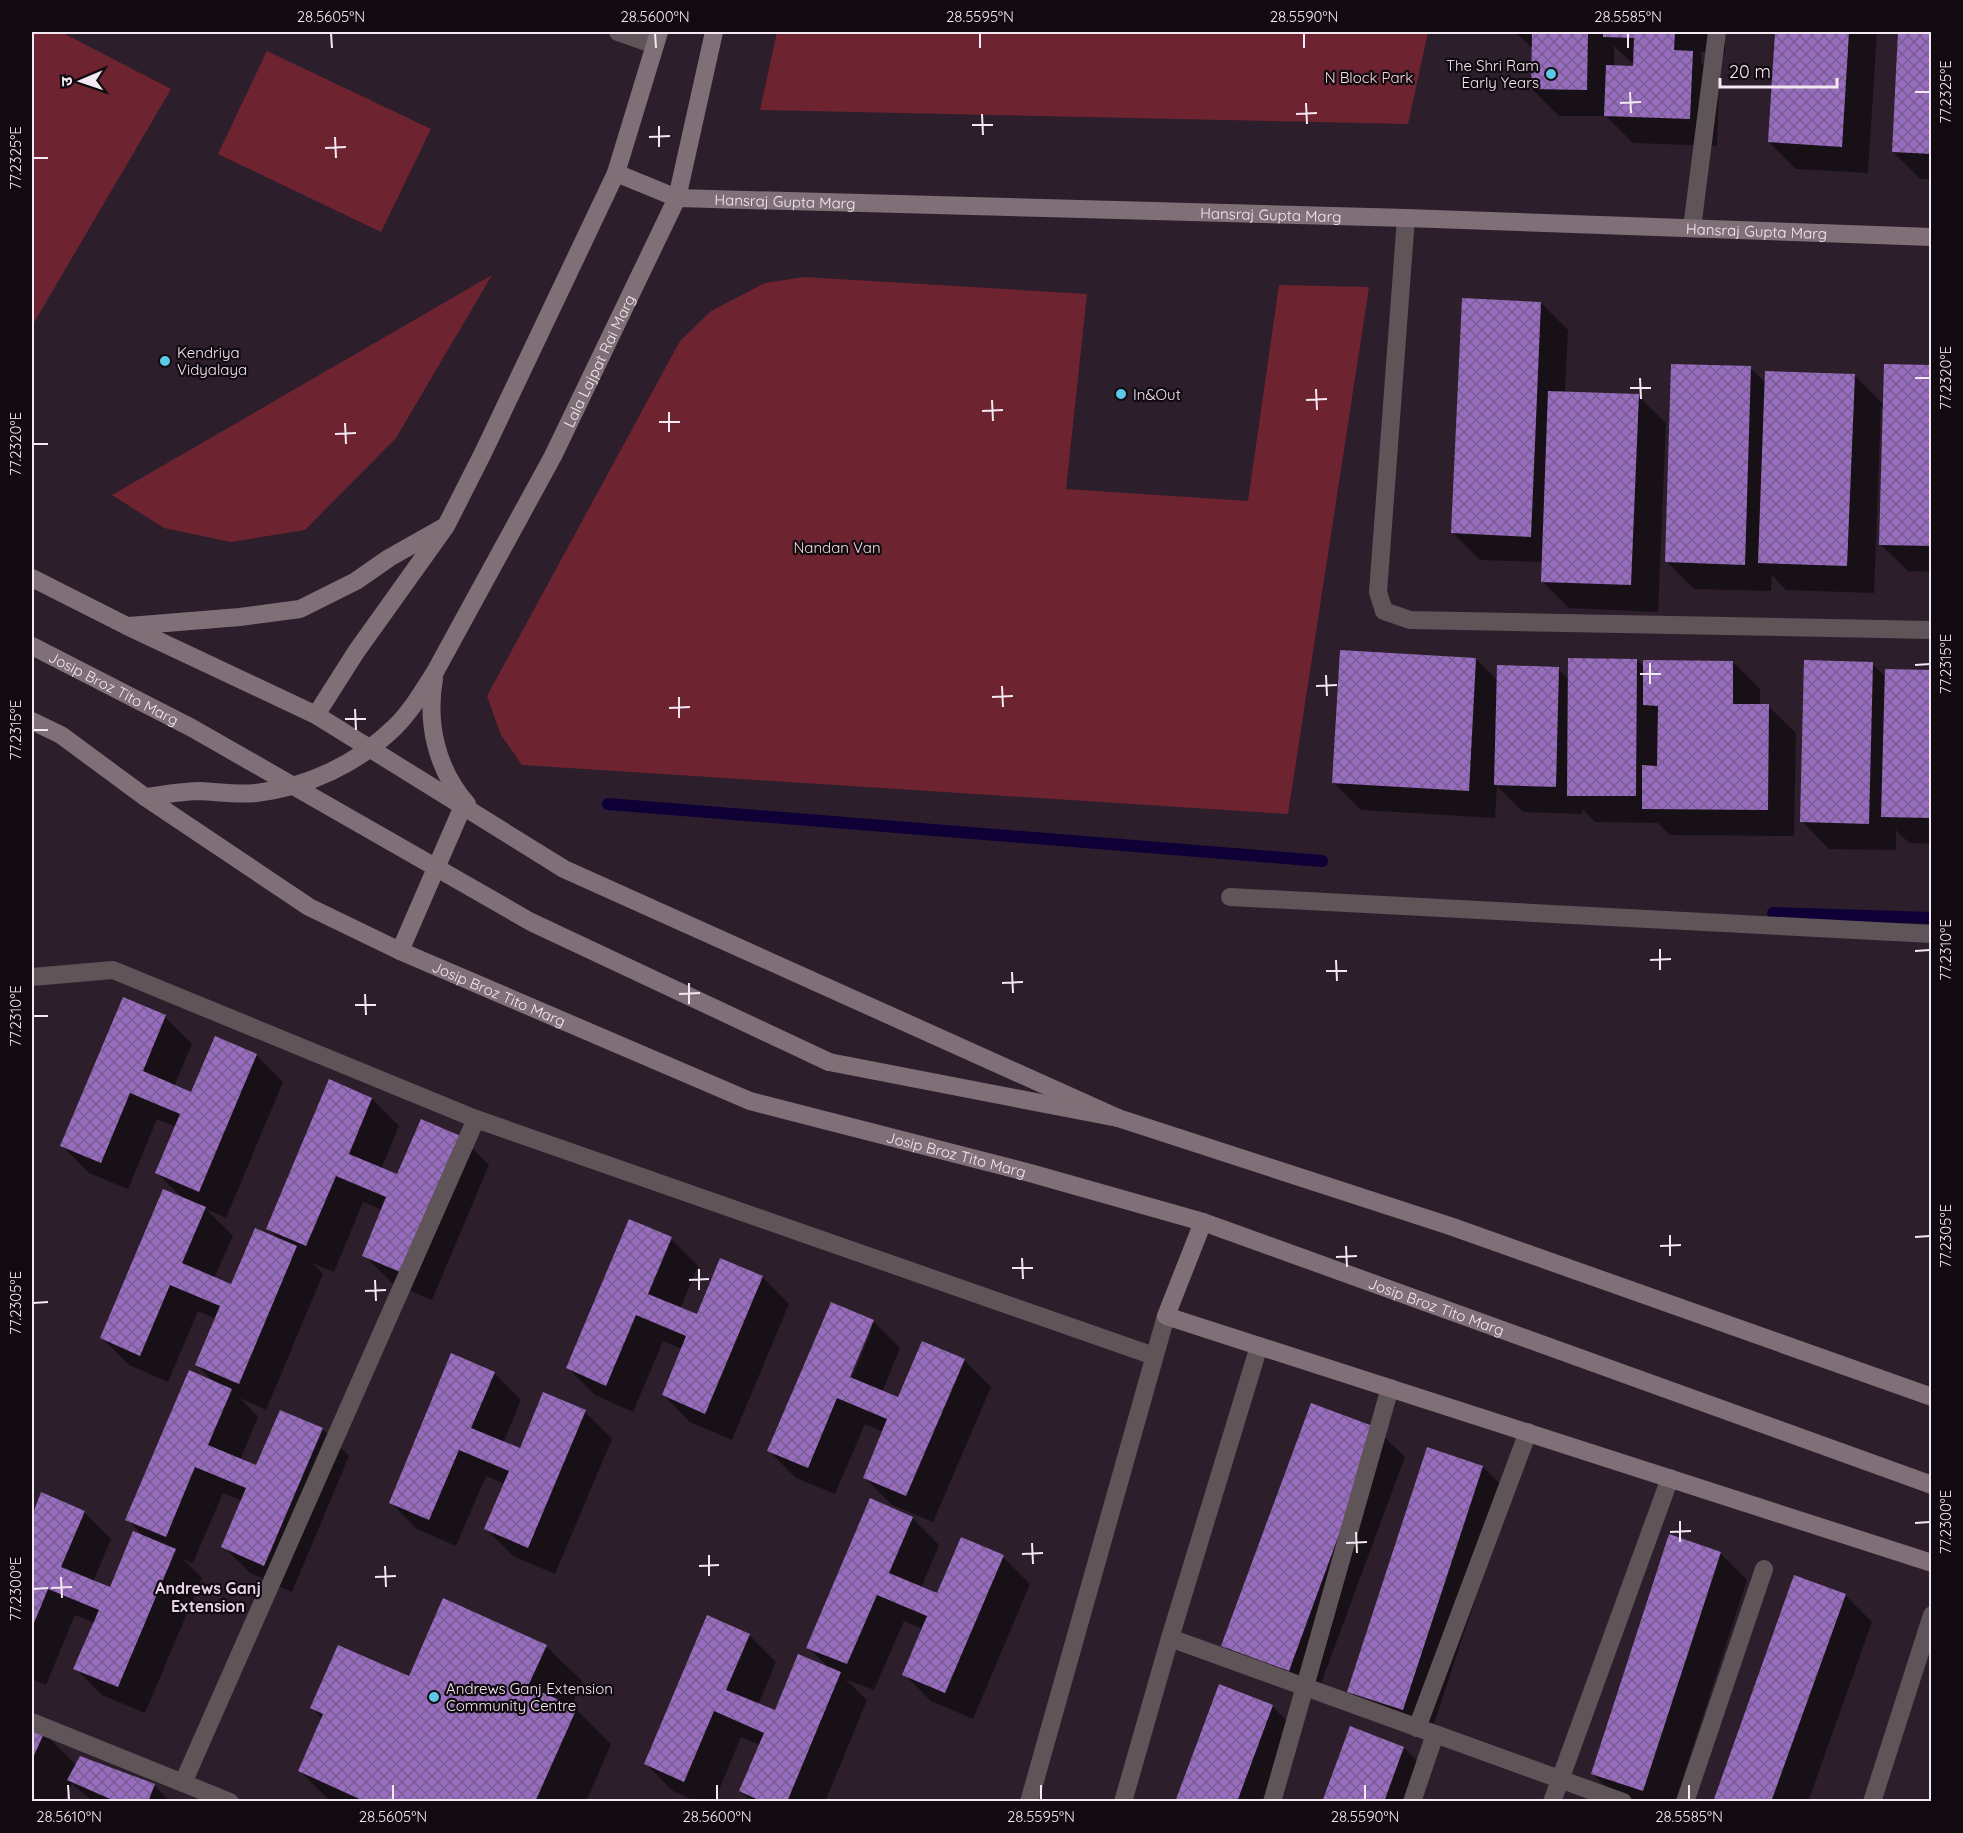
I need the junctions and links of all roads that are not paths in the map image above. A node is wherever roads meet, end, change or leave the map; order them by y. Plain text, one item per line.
1 (618, 32) edge
2 (714, 32) edge
3 (1717, 32) edge
4 (657, 38) edge
5 (616, 173) junction
6 (677, 198) junction
7 (1406, 218) junction
8 (1692, 228) junction
9 (1932, 237) edge
10 (447, 526) junction
11 (32, 578) edge
12 (127, 626) junction
13 (1932, 630) edge
14 (32, 646) edge
15 (435, 672) junction
16 (316, 715) junction
17 (32, 721) edge
18 (371, 748) junction
19 (146, 797) junction
20 (470, 811) junction
21 (1230, 897) dead end
22 (1932, 934) edge
23 (400, 951) junction
24 (32, 977) edge
25 (1118, 1118) junction
26 (476, 1119) junction
27 (1203, 1222) junction
28 (1166, 1316) junction
29 (1259, 1346) junction
30 (1154, 1356) junction
31 (1390, 1388) junction
32 (1932, 1397) edge
33 (1528, 1432) junction
34 (1670, 1478) junction
35 (1932, 1485) edge
36 (1932, 1563) edge
37 (1764, 1569) dead end
38 (1932, 1615) edge
39 (1170, 1638) junction
40 (1304, 1687) junction
41 (32, 1722) edge
42 (1417, 1728) junction
43 (1435, 1734) junction
44 (1560, 1779) junction
45 (183, 1783) junction
46 (230, 1802) edge
47 (1029, 1802) edge
48 (1123, 1802) edge
49 (1272, 1802) edge
50 (1412, 1802) edge
51 (1552, 1802) edge
52 (1623, 1802) edge
53 (1685, 1802) edge
54 (1872, 1802) edge

1 - 4 street
2 - 6 main road, Lala Lajpat Rai Marg
3 - 8 street
4 - 5 main road
5 - 6 main road, Hansraj Gupta Marg
5 - 10 main road
6 - 7 main road, Hansraj Gupta Marg
6 - 15 main road, Lala Lajpat Rai Marg
7 - 8 main road, Hansraj Gupta Marg
7 - 13 street
8 - 9 main road, Hansraj Gupta Marg
10 - 12 main road
10 - 16 main road
11 - 12 main road
12 - 16 main road
14 - 25 main road, Josip Broz Tito Marg, bridge
15 - 18 main road, Lala Lajpat Rai Marg
15 - 20 main road
16 - 18 main road
17 - 19 main road, Josip Broz Tito Marg
18 - 19 main road, Lala Lajpat Rai Marg
18 - 20 main road
19 - 23 main road, Josip Broz Tito Marg
20 - 23 main road
20 - 25 main road
21 - 22 street
23 - 27 main road, Josip Broz Tito Marg
24 - 26 street
25 - 32 main road, Josip Broz Tito Marg
26 - 30 street
26 - 45 street
27 - 28 main road
27 - 35 main road, Josip Broz Tito Marg
28 - 29 main road
28 - 30 street
29 - 31 main road
29 - 39 street
30 - 47 street
31 - 33 main road
31 - 40 street
33 - 34 main road
33 - 42 street
34 - 36 main road
34 - 44 street
37 - 53 street
38 - 54 street
39 - 40 street
39 - 48 street
40 - 42 street
40 - 49 street
41 - 45 street
42 - 43 street
43 - 44 street
43 - 50 street
44 - 51 street
44 - 52 street
45 - 46 street

